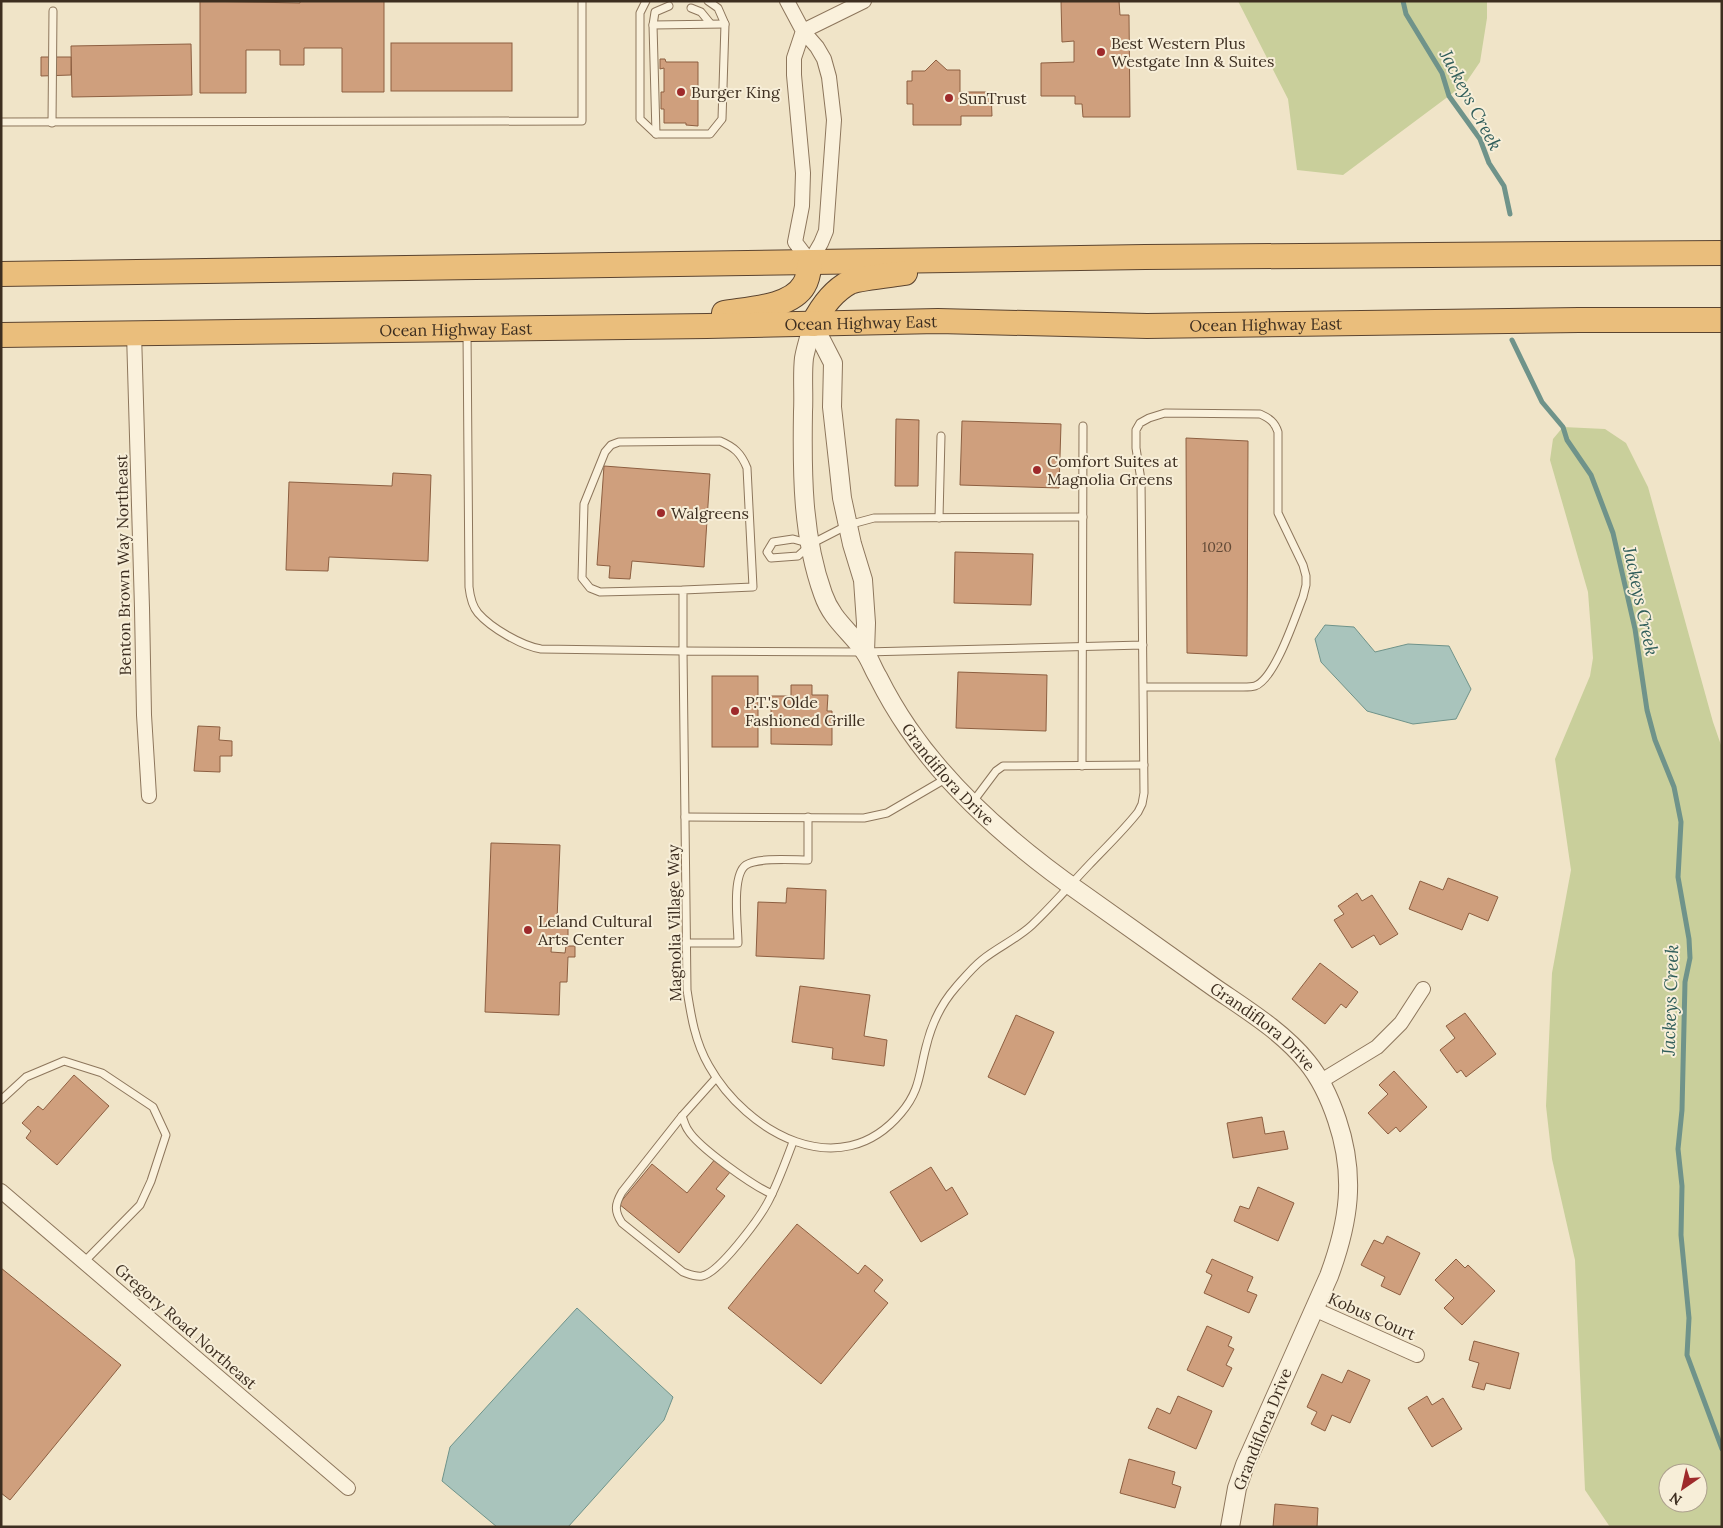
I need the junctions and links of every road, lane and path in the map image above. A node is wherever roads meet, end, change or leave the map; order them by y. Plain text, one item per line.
1 (582, 1) edge
2 (646, 1) edge
3 (708, 1) edge
4 (787, 1) edge
5 (864, 1) edge
6 (669, 6) dead end
7 (691, 8) dead end
8 (53, 11) dead end
9 (710, 23) junction
10 (726, 24) junction
11 (653, 25) junction
12 (803, 31) junction
13 (1, 122) edge
14 (52, 123) junction
15 (656, 134) junction
16 (1722, 253) edge
17 (986, 260) junction
18 (810, 262) junction
19 (107, 273) junction
20 (1, 274) edge
21 (1, 287) edge
22 (1722, 320) edge
23 (813, 324) junction
24 (625, 326) junction
25 (467, 328) junction
26 (134, 333) junction
27 (1, 335) edge
28 (1083, 426) dead end
29 (941, 436) dead end
30 (1082, 517) junction
31 (939, 518) junction
32 (848, 525) junction
33 (811, 544) junction
34 (752, 552) junction
35 (767, 552) junction
36 (683, 590) junction
37 (1143, 644) junction
38 (1081, 646) junction
39 (683, 650) junction
40 (865, 652) junction
41 (1143, 687) junction
42 (1144, 765) junction
43 (1082, 766) junction
44 (947, 778) junction
45 (149, 796) dead end
46 (972, 803) junction
47 (685, 817) junction
48 (808, 817) junction
49 (1070, 885) junction
50 (686, 943) junction
51 (1424, 989) dead end
52 (716, 1078) junction
53 (1321, 1082) junction
54 (1, 1100) edge
55 (682, 1116) junction
56 (793, 1142) junction
57 (1, 1191) edge
58 (772, 1194) junction
59 (84, 1262) junction
60 (1314, 1309) junction
61 (1417, 1355) dead end
62 (348, 1488) dead end
63 (1230, 1527) edge

1 - 14 lane
2 - 15 lane
3 - 10 lane
4 - 12 street
5 - 12 street
6 - 11 lane
7 - 9 lane
8 - 14 lane
9 - 10 lane
9 - 11 lane
10 - 15 lane
11 - 15 lane
12 - 18 street
12 - 18 street
13 - 14 lane
16 - 17 highway
17 - 18 highway
17 - 23 highway
18 - 19 highway
18 - 24 highway
19 - 20 highway
19 - 21 highway
22 - 23 highway, Ocean Highway East
23 - 24 highway, Ocean Highway East
23 - 32 street, Grandiflora Drive
23 - 33 street, Grandiflora Drive
24 - 25 highway, Ocean Highway East
25 - 26 highway, Ocean Highway East
25 - 39 lane
26 - 27 highway, Ocean Highway East
26 - 45 street, Benton Brown Way Northeast
28 - 30 lane
29 - 31 lane
30 - 31 lane
30 - 38 lane
31 - 32 lane
32 - 33 lane
32 - 40 street, Grandiflora Drive
33 - 35 lane
33 - 35 lane
33 - 40 street, Grandiflora Drive
34 - 35 lane
34 - 36 lane
34 - 36 lane
36 - 39 lane, Magnolia Village Way
37 - 38 lane
37 - 41 lane, Magnolia Village Way
37 - 41 lane, Magnolia Village Way
38 - 40 lane
38 - 43 lane
39 - 40 lane
39 - 47 lane, Magnolia Village Way
40 - 44 street, Grandiflora Drive
41 - 42 lane, Magnolia Village Way
42 - 43 lane
42 - 49 lane, Magnolia Village Way
43 - 46 lane
44 - 46 street, Grandiflora Drive
44 - 48 lane
46 - 49 street, Grandiflora Drive
47 - 48 lane
47 - 50 lane, Magnolia Village Way
48 - 50 lane
49 - 53 street, Grandiflora Drive
49 - 56 lane, Magnolia Village Way
50 - 52 lane, Magnolia Village Way
51 - 53 street
52 - 55 lane
52 - 56 lane, Magnolia Village Way
53 - 60 street, Grandiflora Drive
54 - 59 lane
55 - 58 lane
55 - 58 lane
56 - 58 lane
57 - 59 street, Gregory Road Northeast
59 - 62 street, Gregory Road Northeast
60 - 61 street, Kobus Court
60 - 63 street, Grandiflora Drive

